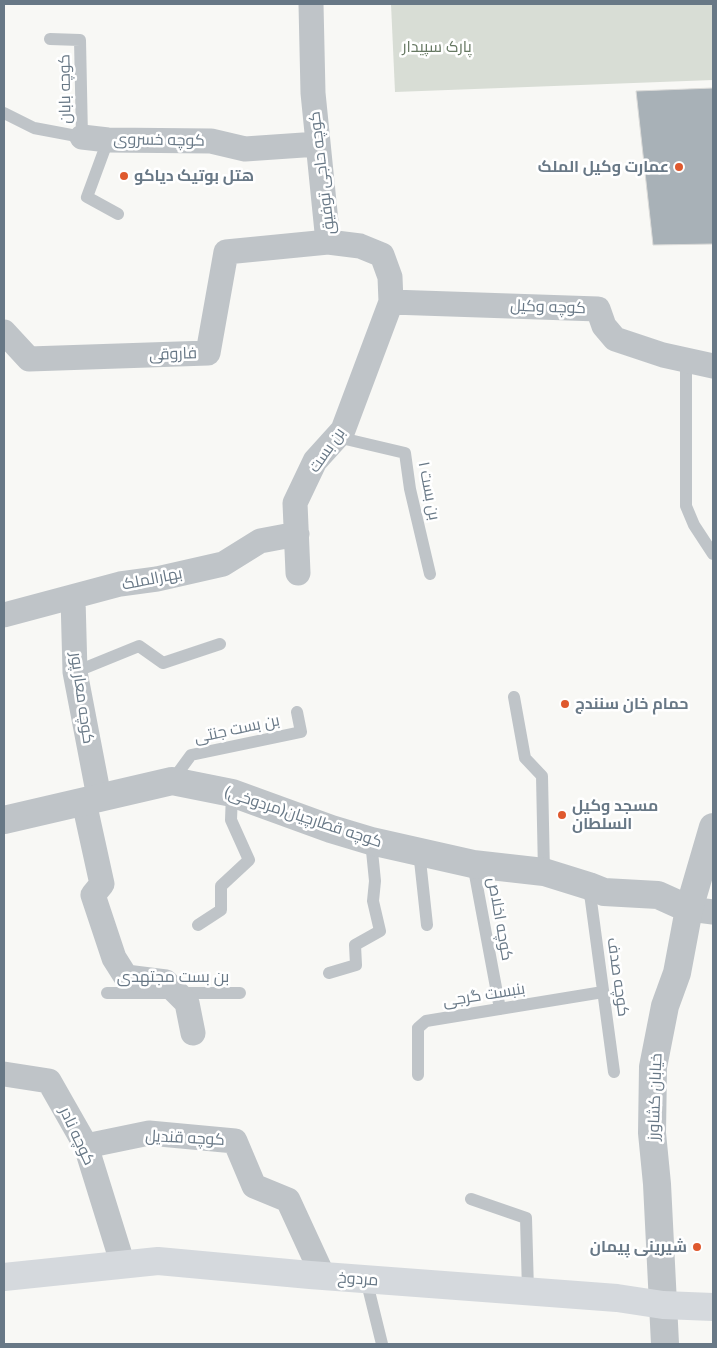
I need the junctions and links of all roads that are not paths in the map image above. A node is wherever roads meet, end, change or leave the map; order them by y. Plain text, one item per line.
1 (311, 4) edge
2 (50, 39) dead end
3 (4, 113) edge
4 (82, 137) junction
5 (108, 140) junction
6 (318, 144) junction
7 (118, 214) dead end
8 (328, 242) junction
9 (391, 302) junction
10 (4, 332) edge
11 (686, 360) junction
12 (713, 366) edge
13 (337, 437) junction
14 (297, 534) junction
15 (713, 554) edge
16 (298, 573) dead end
17 (430, 574) dead end
18 (73, 598) junction
19 (4, 615) edge
20 (220, 644) dead end
21 (75, 672) junction
22 (514, 697) dead end
23 (297, 712) dead end
24 (172, 781) junction
25 (232, 793) junction
26 (91, 800) junction
27 (4, 820) edge
28 (371, 841) junction
29 (711, 842) edge
30 (419, 852) junction
31 (473, 864) junction
32 (544, 872) junction
33 (589, 886) junction
34 (701, 910) edge
35 (198, 925) dead end
36 (427, 925) dead end
37 (329, 973) dead end
38 (176, 992) junction
39 (603, 992) junction
40 (107, 993) dead end
41 (240, 993) dead end
42 (500, 1009) junction
43 (193, 1033) dead end
44 (614, 1072) dead end
45 (4, 1074) edge
46 (418, 1074) dead end
47 (86, 1146) junction
48 (471, 1200) dead end
49 (123, 1265) junction
50 (323, 1276) junction
51 (4, 1277) edge
52 (366, 1280) junction
53 (528, 1291) junction
54 (713, 1307) edge
55 (663, 1309) junction
56 (382, 1344) edge
57 (656, 1344) edge
58 (665, 1344) edge

1 - 6 street, کوچه حاجی توفیق
2 - 4 lane, کوچه بابان
3 - 4 lane, کوچه خسروی
4 - 5 street, کوچه خسروی
5 - 6 street, کوچه خسروی
5 - 7 lane
6 - 8 street, کوچه حاجی توفیق
8 - 9 street, کوچه حاجی توفیق
8 - 10 street, فاروقی
9 - 11 street, کوچه وکیل
9 - 13 street, بن بست
11 - 12 street, کوچه وکیل
11 - 15 lane
13 - 14 street, بن بست
13 - 17 lane, بن بست ۱
14 - 16 street, بن بست
14 - 18 street, بهارالملک
18 - 19 street, بهارالملک
18 - 21 street, کوچه معار پور
20 - 21 lane
21 - 26 street, کوچه معار پور
22 - 32 lane
23 - 24 lane, بن بست جنتی
24 - 25 street, کوچه قطارچیان(مردوخی)
24 - 26 street, کوچه قطارچیان(مردوخی)
25 - 28 street, کوچه قطارچیان(مردوخی)
25 - 35 lane
26 - 27 street, کوچه قطارچیان(مردوخی)
26 - 38 street, کوچه معار پور
28 - 30 street, کوچه قطارچیان(مردوخی)
28 - 37 lane
29 - 34 street, خیابان کشاورز
30 - 31 street, کوچه قطارچیان(مردوخی)
30 - 36 lane
31 - 32 street, کوچه قطارچیان(مردوخی)
31 - 42 lane, کوچه اخلاص
32 - 33 street, کوچه قطارچیان(مردوخی)
33 - 34 street, کوچه قطارچیان(مردوخی)
33 - 39 lane, کوچه صدف
34 - 55 street, خیابان کشاورز
38 - 40 lane, بن بست مجتهدی
38 - 41 lane, بن بست مجتهدی
38 - 43 street
39 - 42 lane, بنبست گرجی
39 - 44 lane, کوچه صدف
42 - 46 lane, بنبست گرجی
45 - 47 street, کوچه نادر
47 - 49 street, کوچه نادر
47 - 50 street, کوچه قندیل
48 - 53 lane
49 - 50 main road, مردوخ
49 - 51 main road, مردوخ
50 - 52 main road, مردوخ
52 - 53 main road, مردوخ
52 - 56 lane
53 - 55 main road, مردوخ
54 - 55 main road, مردوخ
55 - 57 street
55 - 58 street, خیابان کشاورز

